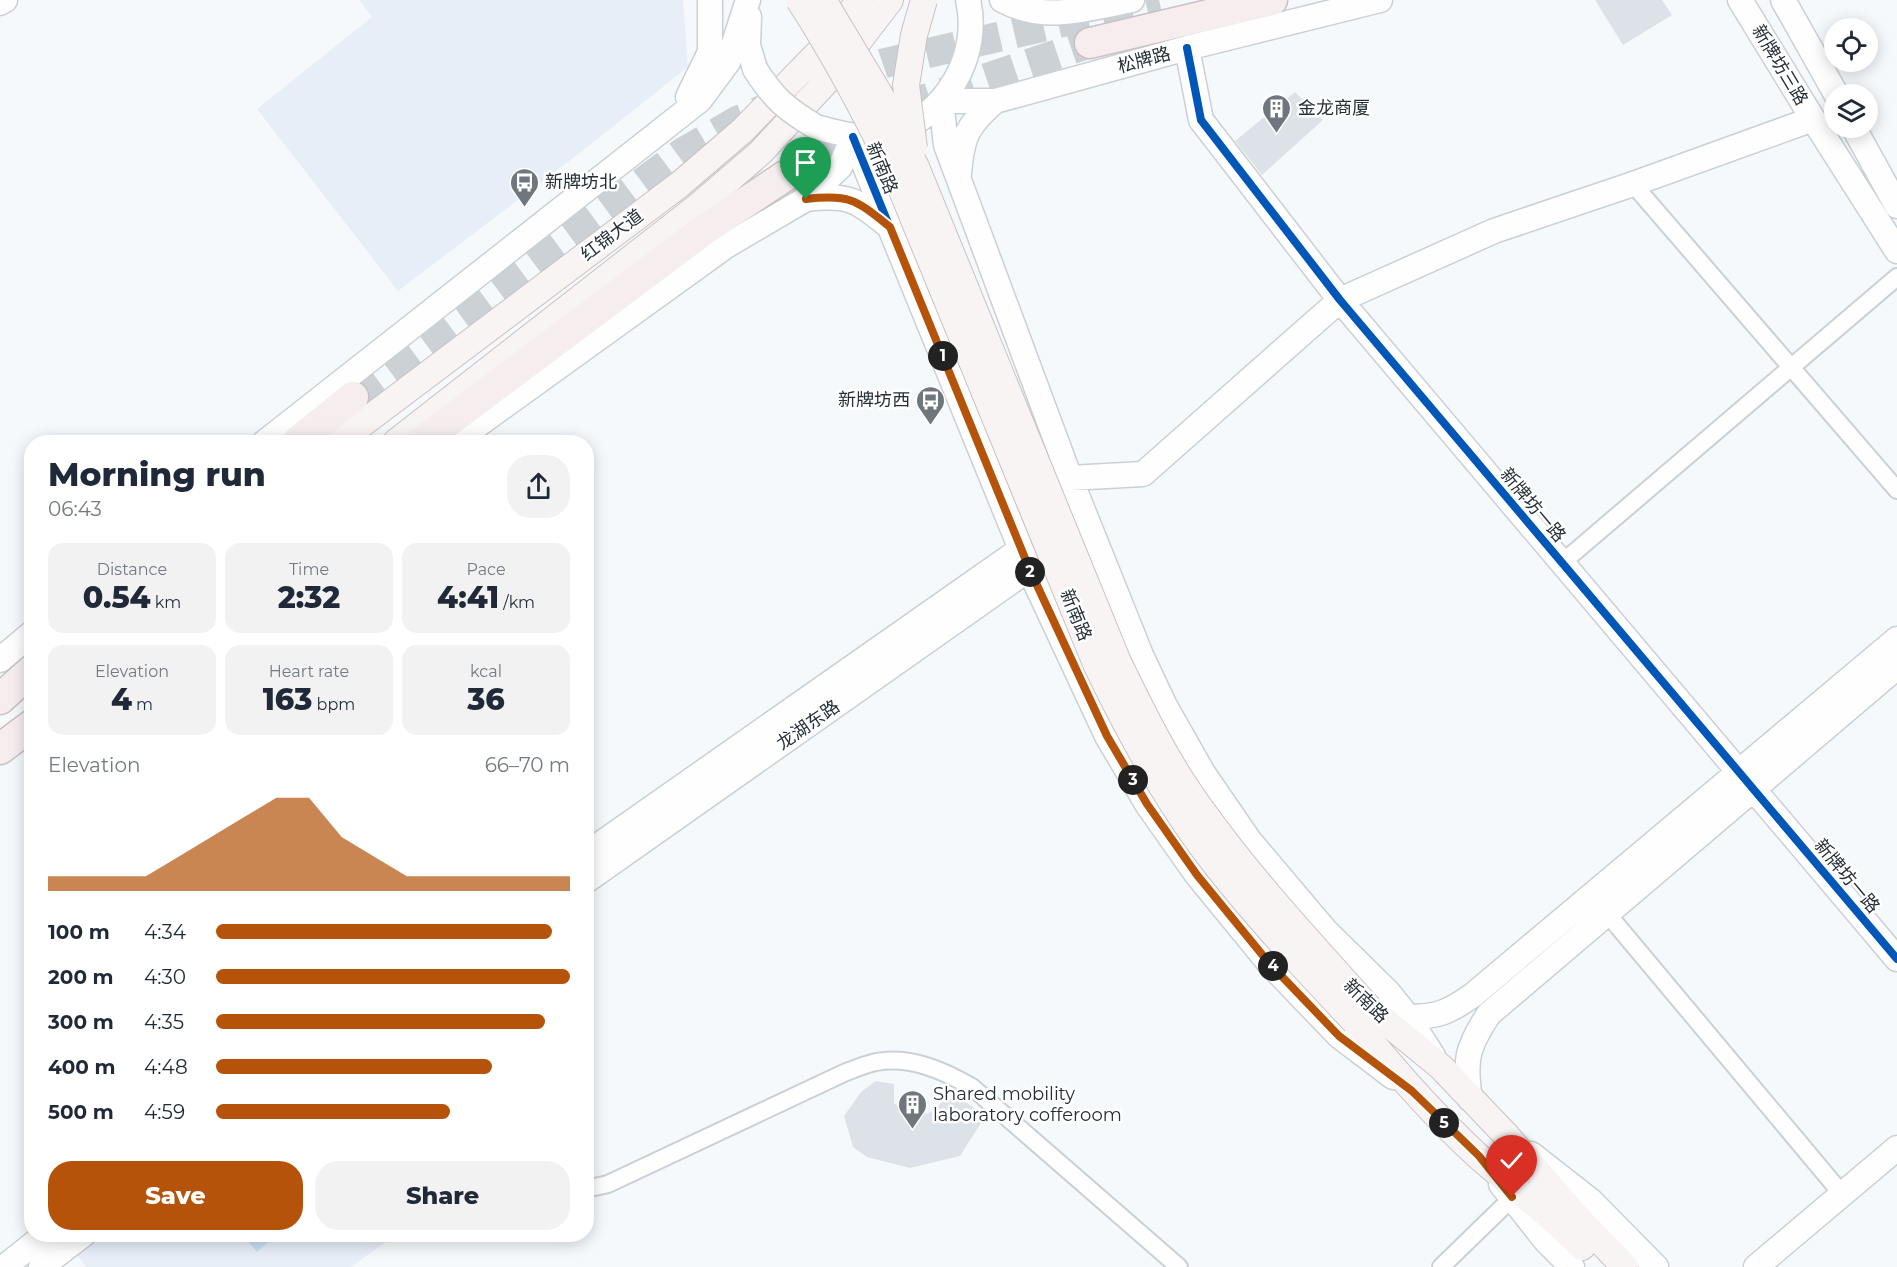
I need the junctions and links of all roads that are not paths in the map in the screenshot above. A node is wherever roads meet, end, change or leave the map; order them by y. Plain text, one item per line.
1 (5, 0) edge
2 (710, 0) edge
3 (749, 0) edge
4 (799, 0) edge
5 (823, 0) edge
6 (860, 0) edge
7 (890, 0) edge
8 (924, 0) edge
9 (968, 0) edge
10 (1002, 0) edge
11 (1132, 0) edge
12 (1272, 0) edge
13 (1380, 0) edge
14 (1740, 0) edge
15 (1784, 0) edge
16 (0, 3) edge
17 (836, 39) junction
18 (1090, 43) tunnel mouth
19 (1187, 48) junction
20 (1830, 84) edge
21 (941, 101) junction
22 (996, 101) junction
23 (1813, 119) junction
24 (656, 136) junction
25 (853, 137) junction
26 (1860, 138) edge
27 (916, 166) junction
28 (785, 176) tunnel mouth
29 (959, 179) junction
30 (1633, 184) junction
31 (806, 199) junction
32 (1897, 206) edge
33 (890, 227) junction
34 (1897, 251) edge
35 (1897, 277) edge
36 (1340, 300) junction
37 (1792, 368) junction
38 (353, 397) tunnel mouth
39 (274, 435) edge
40 (306, 435) edge
41 (347, 435) edge
42 (405, 435) edge
43 (430, 435) edge
44 (464, 435) edge
45 (1070, 478) junction
46 (1897, 490) edge
47 (1025, 559) junction
48 (1563, 562) junction
49 (1897, 639) edge
50 (24, 640) edge
51 (0, 660) edge
52 (1897, 668) edge
53 (24, 677) edge
54 (24, 681) edge
55 (0, 699) edge
56 (24, 732) edge
57 (1706, 734) junction
58 (24, 740) edge
59 (0, 751) edge
60 (1746, 780) junction
61 (1714, 807) junction
62 (1785, 825) junction
63 (594, 849) edge
64 (594, 875) edge
65 (1592, 895) junction
66 (1607, 914) junction
67 (1897, 958) edge
68 (1362, 1015) junction
69 (1408, 1017) junction
70 (1441, 1067) junction
71 (1412, 1091) junction
72 (1470, 1099) junction
73 (1506, 1135) junction
74 (1897, 1148) edge
75 (1479, 1156) junction
76 (594, 1187) edge
77 (1842, 1194) junction
78 (1512, 1197) junction
79 (1569, 1222) junction
80 (36, 1242) edge
81 (74, 1242) edge
82 (4, 1267) edge
83 (41, 1267) edge
84 (1179, 1267) edge
85 (1441, 1267) edge
86 (1572, 1267) edge
87 (1601, 1267) edge
88 (1625, 1267) edge
89 (1656, 1267) edge
90 (1756, 1267) edge

1 - 16 street
2 - 24 street
3 - 24 street
3 - 25 street, bridge
4 - 17 main road, bridge
5 - 17 main road, bridge
6 - 41 main road, 红锦大道
7 - 42 main road, 红锦大道
8 - 27 main road, bridge
9 - 21 street
10 - 11 street
12 - 18 highway, 松牌路
13 - 19 street, 松牌路
14 - 23 street, 新牌坊三路
15 - 20 street, 新牌坊三路
17 - 27 main road, 新南路, bridge
17 - 68 main road, 新南路, bridge
19 - 22 street, 松牌路
19 - 36 street, 新牌坊一路
21 - 22 street, 松牌路
21 - 25 street
21 - 29 street, 新南路
22 - 29 street
23 - 30 street
23 - 34 street, 新牌坊三路
24 - 39 street
25 - 31 street
25 - 33 street, 新南路
26 - 32 street
27 - 68 main road, 新南路, bridge
28 - 43 highway
29 - 45 street, 新南路
30 - 36 street
30 - 37 street
31 - 33 street
31 - 44 street
33 - 47 street, 新南路
35 - 37 street
36 - 45 street
36 - 48 street, 新牌坊一路
37 - 46 street
37 - 48 street
38 - 40 highway
45 - 69 street, 新南路
47 - 63 street, 龙湖东路
47 - 64 street, 龙湖东路
47 - 71 street, 新南路
48 - 57 street, 新牌坊一路
49 - 60 street
50 - 51 street
52 - 60 street
53 - 55 highway
54 - 55 main road
56 - 59 highway
57 - 60 street, 新牌坊一路
57 - 61 street
58 - 59 street
60 - 61 street
60 - 62 street, 新牌坊一路
61 - 62 street
61 - 65 street
61 - 66 street
62 - 67 street, 新牌坊一路
65 - 66 street
65 - 69 street
66 - 72 street
66 - 77 street
68 - 70 main road, 新南路
68 - 71 main road, 新南路
69 - 70 street, 新南路
70 - 72 main road, 新南路
71 - 75 main road, 新南路
72 - 73 main road, 新南路
73 - 79 main road, 新南路
73 - 89 street, 新南路
74 - 77 street
75 - 78 street, 新南路
75 - 79 main road, 新南路
76 - 84 street
77 - 90 street
78 - 85 street
78 - 86 street, 新南路
79 - 87 main road, 新南路
79 - 88 main road, 新南路
80 - 82 street
81 - 83 street

